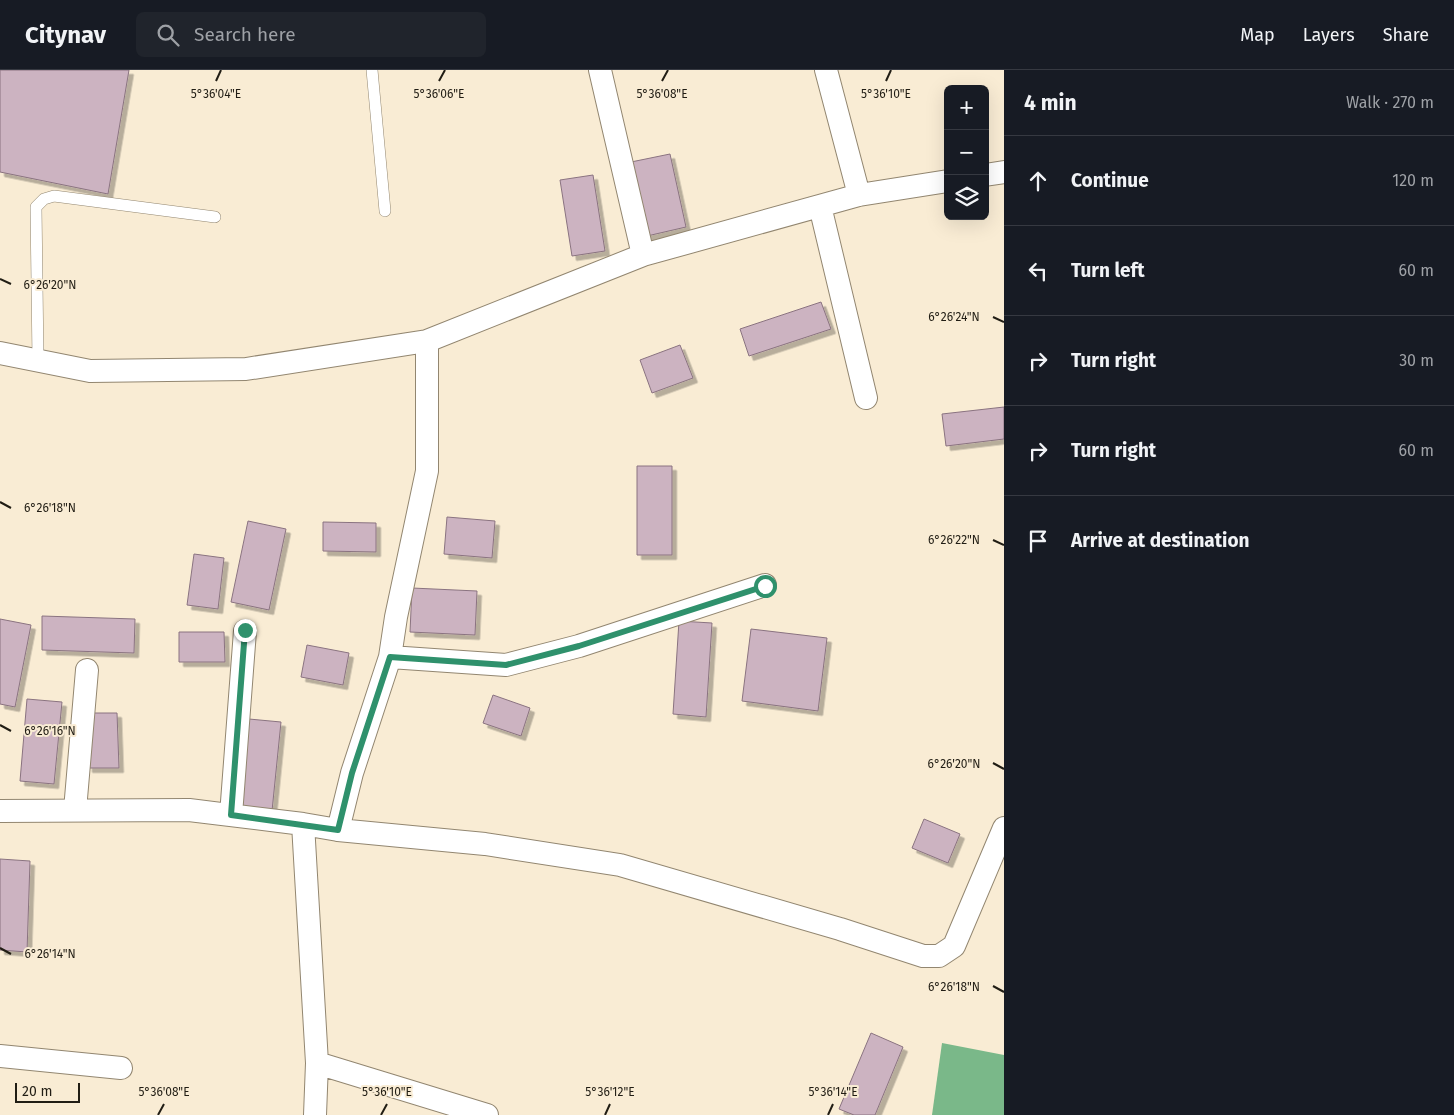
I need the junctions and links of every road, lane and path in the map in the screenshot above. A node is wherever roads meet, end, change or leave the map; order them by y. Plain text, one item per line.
1 (372, 70) edge
2 (600, 70) edge
3 (826, 70) edge
4 (1004, 172) edge
5 (989, 174) edge
6 (944, 182) edge
7 (859, 196) junction
8 (820, 206) junction
9 (385, 211) dead end
10 (215, 217) dead end
11 (643, 255) junction
12 (427, 341) junction
13 (0, 352) edge
14 (38, 360) junction
15 (866, 398) dead end
16 (765, 586) dead end
17 (245, 630) dead end
18 (390, 657) junction
19 (86, 670) dead end
20 (75, 810) junction
21 (0, 811) edge
22 (231, 815) junction
23 (303, 824) junction
24 (1004, 828) edge
25 (338, 830) junction
26 (0, 1056) edge
27 (317, 1063) junction
28 (121, 1068) dead end
29 (315, 1115) edge
30 (487, 1115) edge

1 - 9 lane
2 - 11 street
3 - 7 street
4 - 5 street
6 - 7 street
7 - 8 street
8 - 11 street
8 - 15 street
10 - 14 lane
11 - 12 street
12 - 14 street
12 - 18 street
13 - 14 street
16 - 18 street
17 - 22 street
18 - 25 street
19 - 20 street
20 - 21 street
20 - 22 street
22 - 23 street
23 - 25 street
23 - 27 street
24 - 25 street
26 - 28 street
27 - 29 street
27 - 30 street

